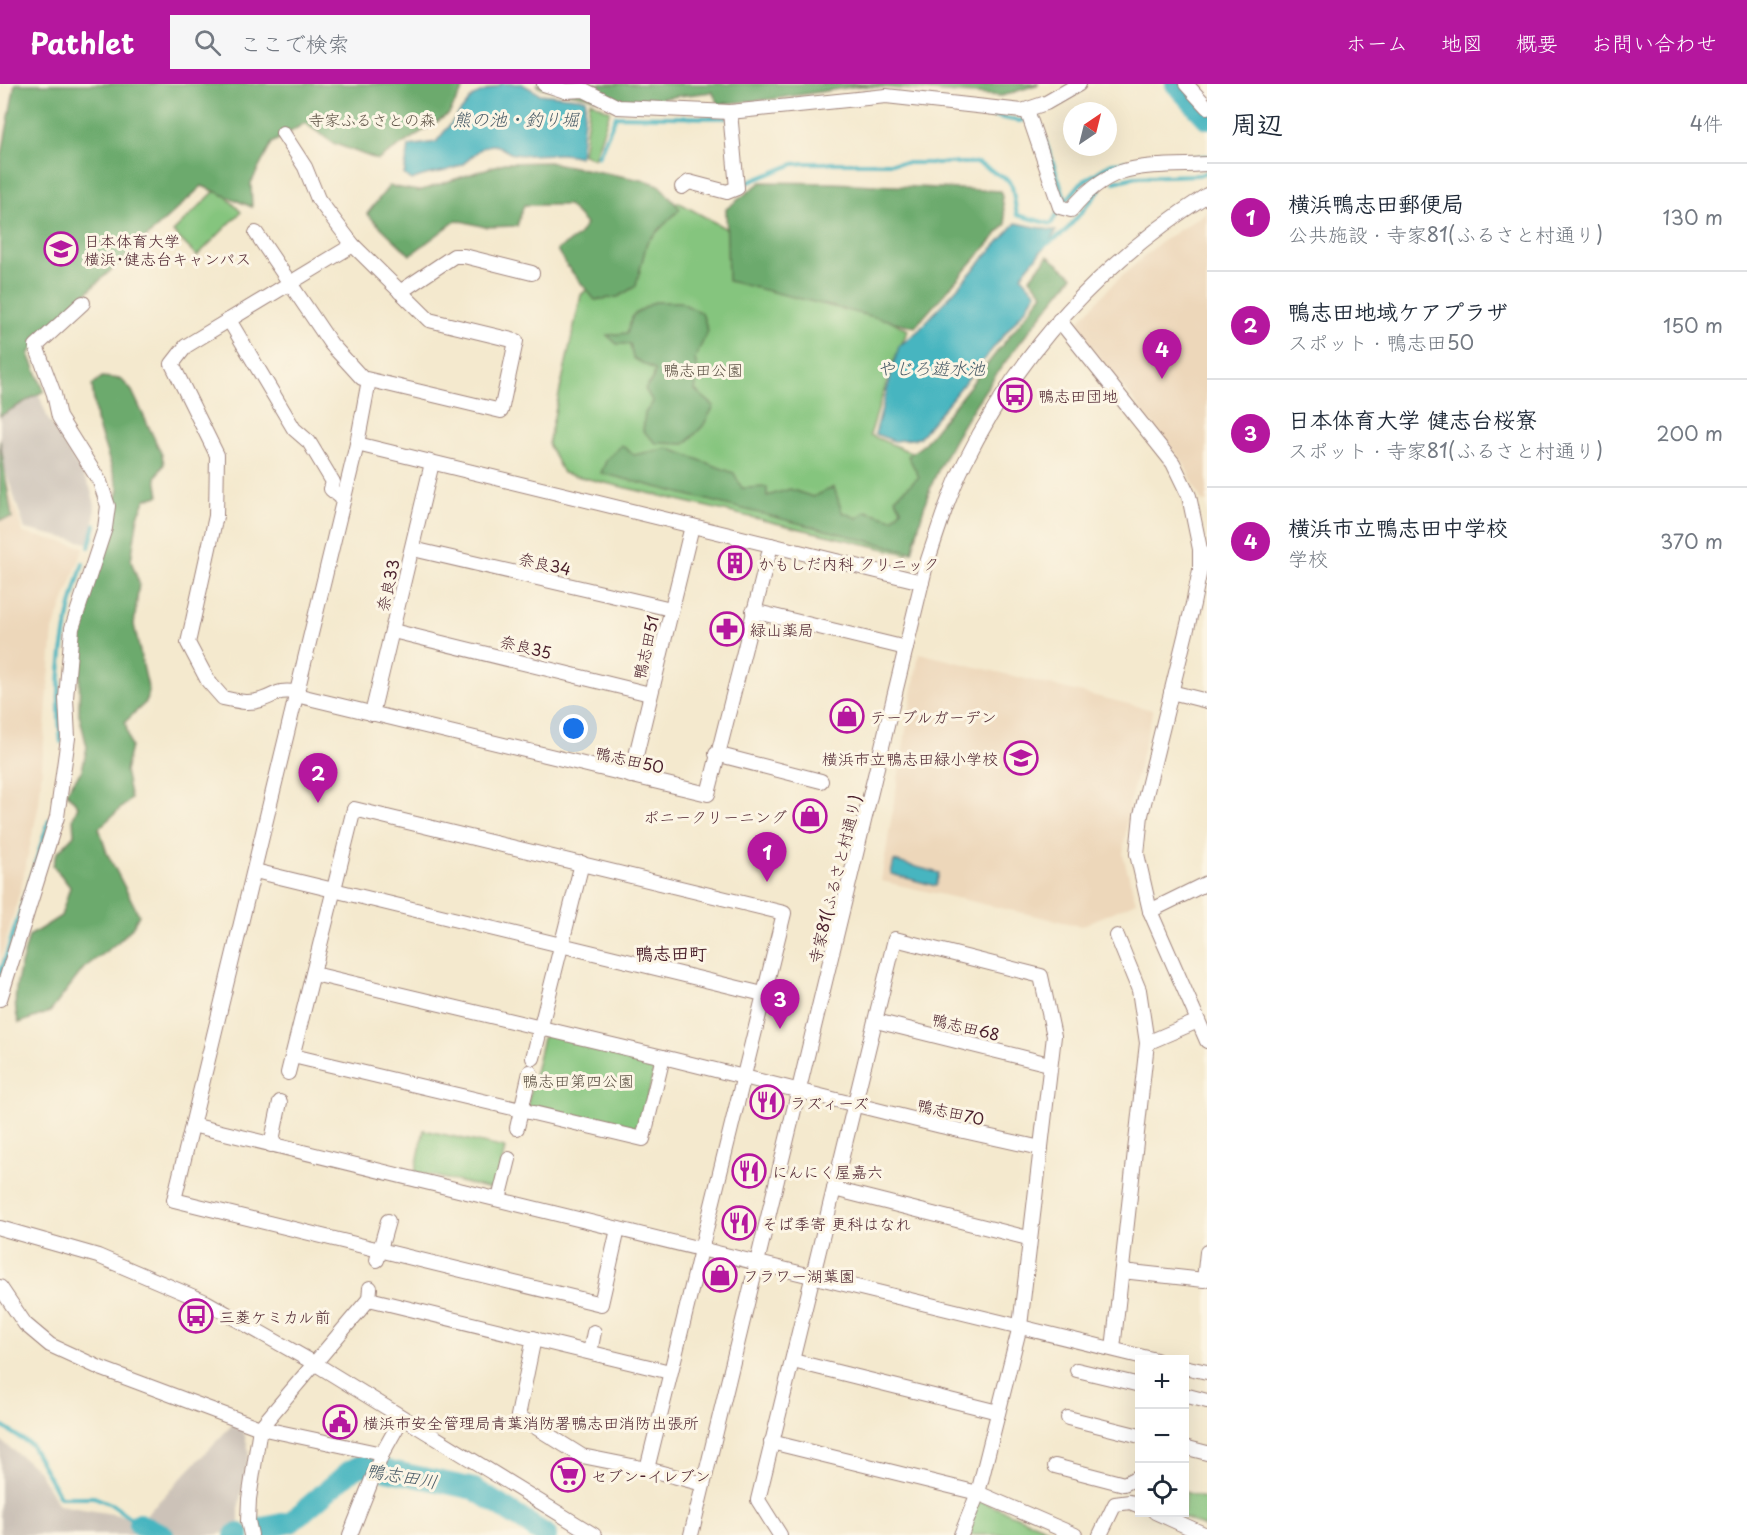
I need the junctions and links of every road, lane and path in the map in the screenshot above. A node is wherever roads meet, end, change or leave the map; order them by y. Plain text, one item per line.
1 (544, 84) edge
2 (1079, 84) edge
3 (1186, 84) edge
4 (1207, 107) edge
5 (1027, 110) junction
6 (730, 112) junction
7 (283, 133) dead end
8 (1207, 164) edge
9 (682, 187) dead end
10 (1207, 195) edge
11 (256, 233) dead end
12 (353, 245) junction
13 (532, 273) dead end
14 (291, 282) junction
15 (400, 292) junction
16 (83, 303) dead end
17 (229, 320) junction
18 (1059, 320) junction
19 (369, 380) junction
20 (357, 444) junction
21 (432, 463) junction
22 (342, 498) junction
23 (692, 526) junction
24 (771, 545) junction
25 (1203, 548) edge
26 (413, 549) junction
27 (922, 582) junction
28 (671, 609) junction
29 (753, 611) junction
30 (393, 631) junction
31 (906, 648) junction
32 (1171, 692) junction
33 (296, 693) junction
34 (650, 693) junction
35 (1207, 701) edge
36 (372, 714) junction
37 (716, 754) junction
38 (632, 776) junction
39 (821, 781) dead end
40 (582, 863) junction
41 (255, 871) junction
42 (1207, 883) edge
43 (335, 890) junction
44 (1150, 911) junction
45 (1117, 936) dead end
46 (562, 945) junction
47 (314, 974) junction
48 (763, 994) junction
49 (0, 999) edge
50 (876, 1021) junction
51 (1198, 1021) junction
52 (541, 1027) junction
53 (1207, 1041) edge
54 (1147, 1043) junction
55 (293, 1056) junction
56 (663, 1057) junction
57 (533, 1058) dead end
58 (1049, 1064) junction
59 (530, 1072) dead end
60 (288, 1073) dead end
61 (743, 1077) junction
62 (799, 1091) junction
63 (280, 1102) dead end
64 (854, 1103) junction
65 (521, 1111) junction
66 (192, 1125) junction
67 (517, 1128) dead end
68 (271, 1145) junction
69 (1041, 1148) junction
70 (509, 1159) dead end
71 (834, 1189) junction
72 (499, 1199) junction
73 (388, 1221) dead end
74 (0, 1228) edge
75 (618, 1229) junction
76 (1028, 1238) junction
77 (702, 1250) junction
78 (1207, 1252) edge
79 (378, 1256) junction
80 (757, 1264) junction
81 (1122, 1271) junction
82 (813, 1276) junction
83 (0, 1287) edge
84 (1020, 1326) junction
85 (594, 1332) dead end
86 (534, 1338) junction
87 (1113, 1349) junction
88 (590, 1352) junction
89 (1139, 1355) edge
90 (793, 1361) junction
91 (314, 1363) junction
92 (1189, 1368) edge
93 (1077, 1370) dead end
94 (670, 1372) junction
95 (1207, 1372) edge
96 (1135, 1383) edge
97 (1189, 1396) edge
98 (1207, 1401) edge
99 (998, 1412) junction
100 (402, 1418) junction
101 (1068, 1418) dead end
102 (260, 1428) junction
103 (1135, 1435) edge
104 (771, 1442) junction
105 (1189, 1448) edge
106 (1207, 1453) edge
107 (378, 1464) junction
108 (1055, 1466) dead end
109 (647, 1469) junction
110 (1135, 1478) edge
111 (703, 1484) junction
112 (978, 1493) junction
113 (1135, 1504) edge
114 (1166, 1517) edge
115 (250, 1535) edge
116 (350, 1535) edge
117 (594, 1535) edge
118 (691, 1535) edge
119 (780, 1535) edge
120 (961, 1535) edge
121 (1076, 1535) edge
122 (1100, 1535) edge
123 (1206, 1535) edge

1 - 6 street
2 - 5 street
3 - 4 street
5 - 6 street
5 - 8 street
6 - 9 street
7 - 12 street
10 - 18 street, 寺家81(ふるさと村通り)
11 - 14 street
12 - 14 street
12 - 15 street
13 - 15 street
14 - 17 street
14 - 19 street
15 - 19 street
16 - 49 street
17 - 22 street
17 - 33 street
18 - 25 street
18 - 27 street, 寺家81(ふるさと村通り)
19 - 20 street
20 - 21 street
20 - 22 street
21 - 23 street
21 - 26 street, 奈良33
22 - 33 street
23 - 24 street
23 - 28 street, 鴨志田51
24 - 27 street
24 - 29 street, 鴨志田50
25 - 32 street
26 - 28 street, 奈良34
26 - 30 street, 奈良33
27 - 31 street, 寺家81(ふるさと村通り)
28 - 34 street, 鴨志田51
29 - 31 street
29 - 37 street, 鴨志田50
30 - 34 street, 奈良35
30 - 36 street, 奈良33
31 - 62 street, 寺家81(ふるさと村通り)
32 - 35 street
32 - 44 street
33 - 36 street, 鴨志田50
33 - 41 street
34 - 38 street, 鴨志田51
36 - 38 street, 鴨志田50
37 - 38 street, 鴨志田50
37 - 39 street
40 - 43 street
40 - 46 street
40 - 48 street
41 - 43 street
41 - 66 street
42 - 44 street
43 - 46 street
43 - 47 street
44 - 51 street
45 - 54 street
46 - 48 street
46 - 52 street
47 - 52 street, 鴨志田70
47 - 55 street
48 - 61 street
50 - 58 street, 鴨志田68
50 - 58 street
50 - 64 street
51 - 53 street
51 - 54 street
52 - 56 street, 鴨志田70
52 - 57 street
54 - 81 street
55 - 60 street
55 - 65 street
56 - 61 street, 鴨志田70
56 - 65 street
58 - 69 street
59 - 65 street
61 - 62 street, 鴨志田70
61 - 77 street
62 - 64 street, 鴨志田70
62 - 80 street, 寺家81(ふるさと村通り)
63 - 68 street
64 - 69 street, 鴨志田70
64 - 71 street
65 - 67 street
66 - 68 street
66 - 79 street
68 - 72 street
69 - 76 street
70 - 72 street
71 - 76 street
71 - 82 street
72 - 75 street
73 - 79 street
74 - 91 street
75 - 77 street
75 - 79 street
76 - 84 street
77 - 80 street
77 - 94 street
78 - 81 street
80 - 82 street
80 - 111 street, 寺家81(ふるさと村通り)
81 - 87 street
82 - 84 street
82 - 90 street
83 - 102 street
84 - 87 street
84 - 99 street
85 - 88 street
86 - 88 street
86 - 91 street
86 - 109 street
87 - 89 street
88 - 94 street
90 - 99 street
90 - 104 street
91 - 100 street
91 - 102 street
92 - 95 street
93 - 96 street
94 - 109 street
97 - 98 street
99 - 112 street
100 - 107 street
100 - 117 street
101 - 103 street
102 - 107 street
102 - 115 street
104 - 112 street
104 - 119 street
105 - 106 street
107 - 116 street
108 - 110 street
109 - 111 street
111 - 118 street, 寺家81(ふるさと村通り)
112 - 120 street
112 - 121 street
113 - 122 street
114 - 123 street

